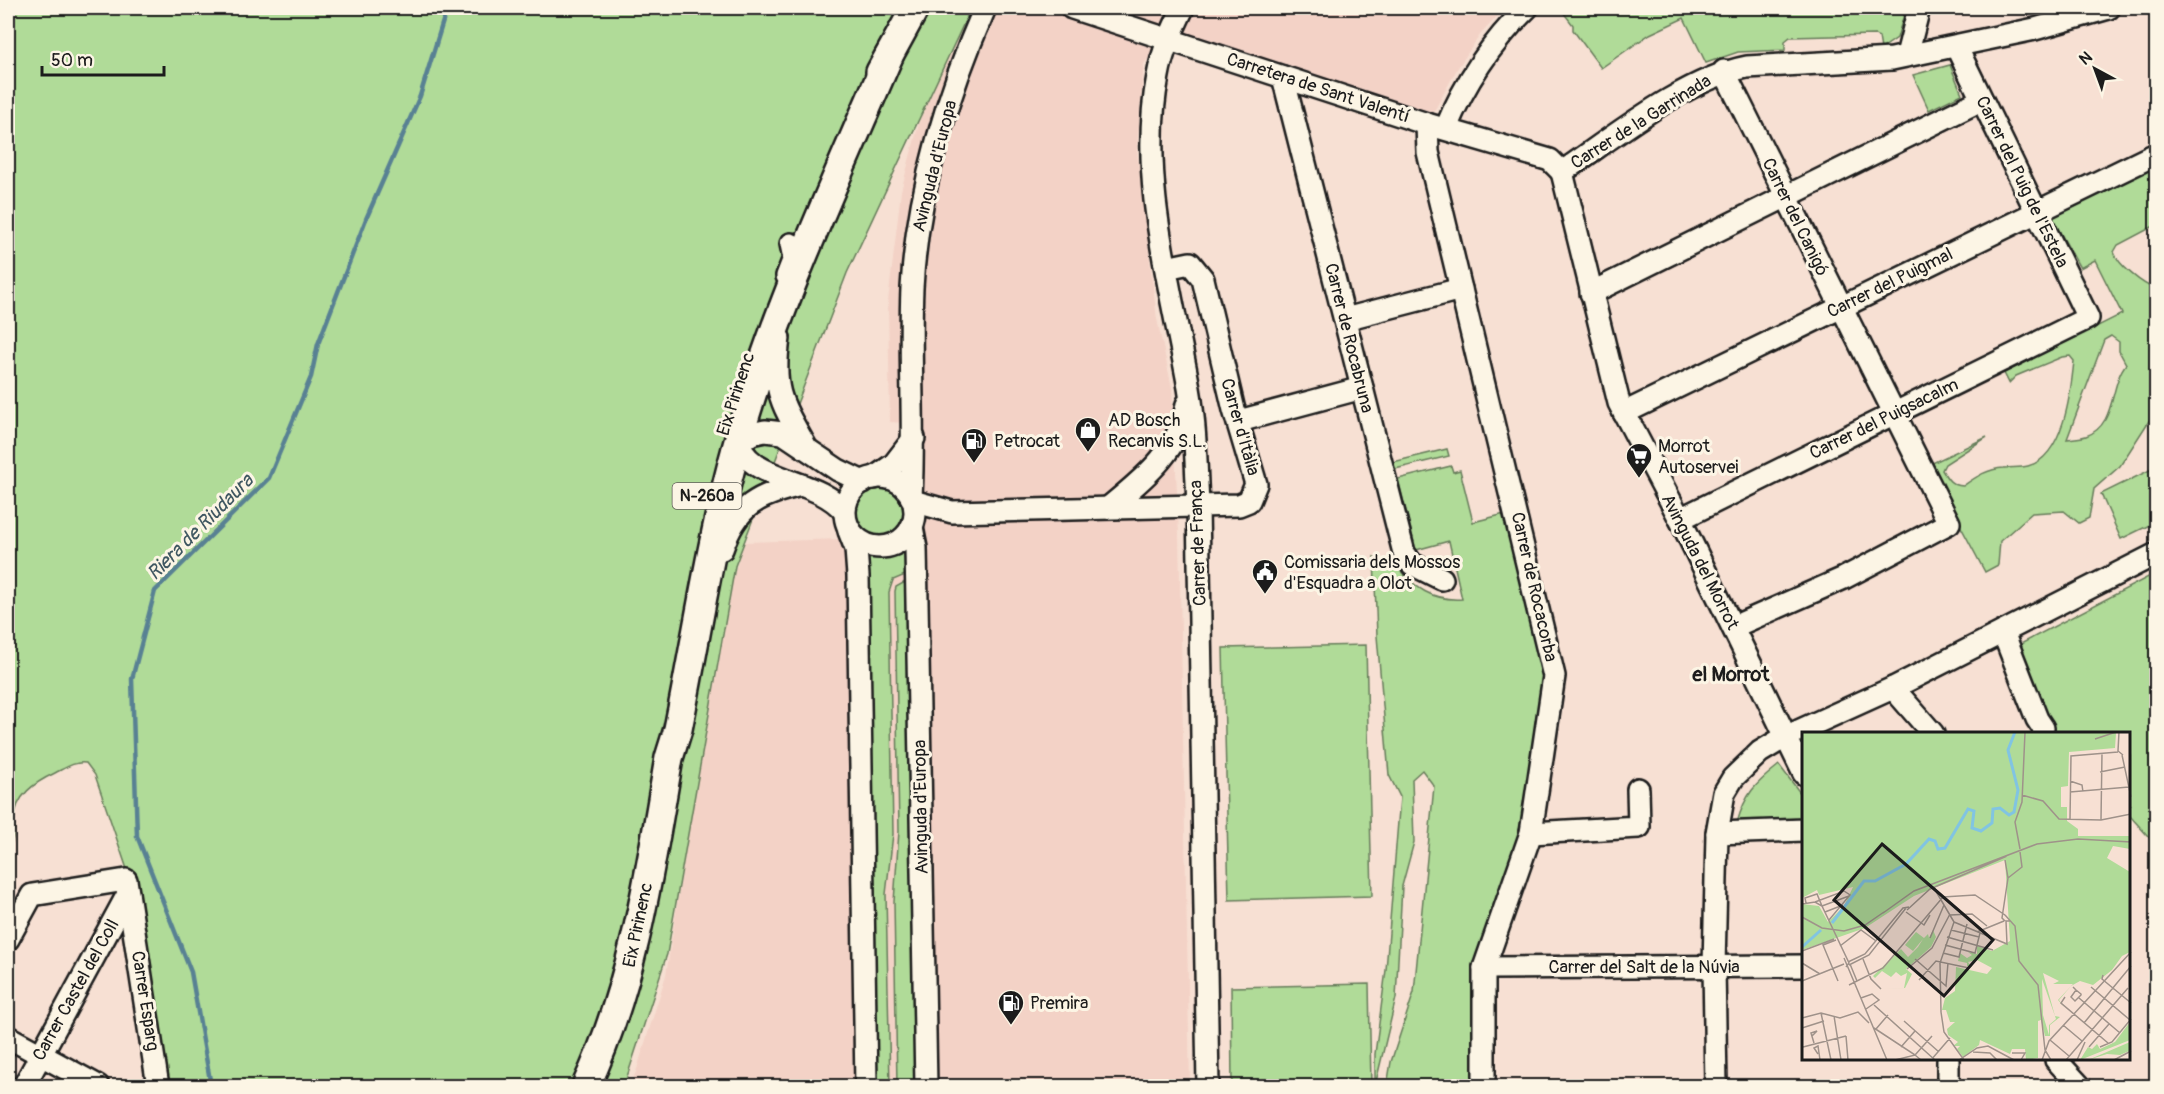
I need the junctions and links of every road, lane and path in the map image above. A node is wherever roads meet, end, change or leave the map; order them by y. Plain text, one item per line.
1 (915, 8) edge
2 (985, 8) edge
3 (1072, 8) edge
4 (1183, 8) edge
5 (1527, 8) edge
6 (1919, 8) edge
7 (2109, 8) edge
8 (1170, 39) junction
9 (1956, 46) junction
10 (1907, 55) junction
11 (889, 56) junction
12 (1724, 71) junction
13 (1282, 77) junction
14 (1982, 100) junction
15 (1437, 126) junction
16 (2157, 154) edge
17 (1562, 172) junction
18 (1785, 197) junction
19 (2037, 213) junction
20 (791, 244) junction
21 (1166, 268) junction
22 (1461, 289) junction
23 (1590, 293) junction
24 (1840, 306) junction
25 (783, 313) junction
26 (2088, 318) joint
27 (1345, 319) junction
28 (1362, 388) junction
29 (1189, 389) junction
30 (1624, 413) junction
31 (1894, 414) junction
32 (1239, 421) junction
33 (914, 438) junction
34 (737, 444) junction
35 (809, 452) junction
36 (868, 480) junction
37 (801, 485) junction
38 (912, 499) junction
39 (1198, 506) junction
40 (1108, 508) junction
41 (949, 512) junction
42 (1680, 519) junction
43 (847, 521) junction
44 (913, 525) junction
45 (2157, 554) edge
46 (1442, 579) dead end
47 (704, 597) junction
48 (1733, 627) junction
49 (2003, 632) junction
50 (681, 637) junction
51 (1893, 688) junction
52 (2043, 728) dead end
53 (1932, 732) edge
54 (1785, 737) junction
55 (669, 758) junction
56 (1802, 770) edge
57 (1638, 789) dead end
58 (1802, 830) edge
59 (1531, 833) junction
60 (1717, 833) junction
61 (127, 887) junction
62 (8, 939) edge
63 (1802, 966) edge
64 (1714, 967) junction
65 (1484, 968) junction
66 (8, 1037) edge
67 (40, 1056) junction
68 (154, 1060) junction
69 (1948, 1061) edge
70 (2058, 1061) edge
71 (24, 1086) edge
72 (98, 1086) edge
73 (140, 1086) edge
74 (158, 1086) edge
75 (586, 1086) edge
76 (866, 1086) edge
77 (926, 1086) edge
78 (1208, 1086) edge
79 (1484, 1086) edge
80 (1716, 1086) edge
81 (1948, 1086) edge
82 (2080, 1086) edge

1 - 11 main road, Eix Pirinenc / N-260a
2 - 33 street, Avinguda d'Europa
3 - 8 street, Carretera de Sant Valentí
4 - 8 street, Carrer de França
5 - 15 street
6 - 10 street
7 - 9 street, Carrer de la Garrinada
8 - 13 street, Carretera de Sant Valentí
8 - 21 street, Carrer de França
9 - 10 street, Carrer de la Garrinada
9 - 14 street, Carrer del Puig de l'Estela
10 - 12 street, Carrer de la Garrinada
11 - 20 main road, Eix Pirinenc / N-260a
11 - 25 main road, Eix Pirinenc / N-260a
12 - 17 street, Carrer de la Garrinada
12 - 18 street, Carrer del Canigó
13 - 15 street, Carretera de Sant Valentí
13 - 27 street, Carrer de Rocabruna
14 - 18 street
14 - 19 street, Carrer del Puig de l'Estela
15 - 17 street, Carretera de Sant Valentí
15 - 22 street, Carrer de Rocacorba
16 - 19 street, Carrer del Puigmal
17 - 23 street, Avinguda del Morrot
18 - 23 street
18 - 24 street, Carrer del Canigó
19 - 24 street, Carrer del Puigmal
19 - 26 street, Carrer del Puig de l'Estela
20 - 34 street
20 - 50 main road, Eix Pirinenc / N-260a
21 - 29 street, Carrer de França
21 - 32 street, Carrer d'Itàlia
22 - 27 street
22 - 59 street, Carrer de Rocacorba
23 - 30 street, Avinguda del Morrot
24 - 30 street, Carrer del Puigmal
24 - 31 street, Carrer del Canigó
25 - 34 main road, Eix Pirinenc / N-260a
25 - 35 street
26 - 31 street, Carrer del Puigsacalm
27 - 28 street, Carrer de Rocabruna
28 - 32 street
28 - 46 street, Carrer de Rocabruna
29 - 39 street, Carrer de França
29 - 40 street
30 - 42 street, Avinguda del Morrot
31 - 42 street, Carrer del Puigsacalm
31 - 48 street, Carrer del Canigó
32 - 39 street, Carrer d'Itàlia
33 - 36 street
33 - 38 street, Avinguda d'Europa
34 - 35 street
34 - 37 street
34 - 47 main road, Eix Pirinenc / N-260a
34 - 50 street
35 - 36 street
36 - 38 street
36 - 43 street
37 - 43 street
37 - 47 street
38 - 41 street, Carrer d'Itàlia
38 - 44 street
39 - 40 street, Carrer d'Itàlia
39 - 78 street, Carrer de França
40 - 41 street, Carrer d'Itàlia
41 - 44 street, Carrer d'Itàlia
42 - 48 street, Avinguda del Morrot
43 - 44 street
43 - 76 street
44 - 77 street, Avinguda d'Europa
45 - 49 street
47 - 55 main road, Eix Pirinenc / N-260a
48 - 54 street, Avinguda del Morrot
49 - 51 street
49 - 52 street
50 - 55 main road, Eix Pirinenc / N-260a
51 - 53 street
51 - 54 street
54 - 56 street, Avinguda del Morrot
54 - 60 street
55 - 75 main road, Eix Pirinenc / N-260a
57 - 59 street
58 - 60 street
59 - 65 street, Carrer de Rocacorba
60 - 64 street
61 - 62 street
61 - 67 street, Carrer Castel del Coll
61 - 68 street, Carrer Esparg
63 - 64 street, Carrer del Salt de la Núvia
64 - 65 street, Carrer del Salt de la Núvia
64 - 80 street
65 - 79 street, Carrer de Rocacorba
66 - 67 street
67 - 71 street, Carrer Castel del Coll
67 - 72 street
68 - 73 street
68 - 74 street, Carrer Esparg
69 - 81 street
70 - 82 street

